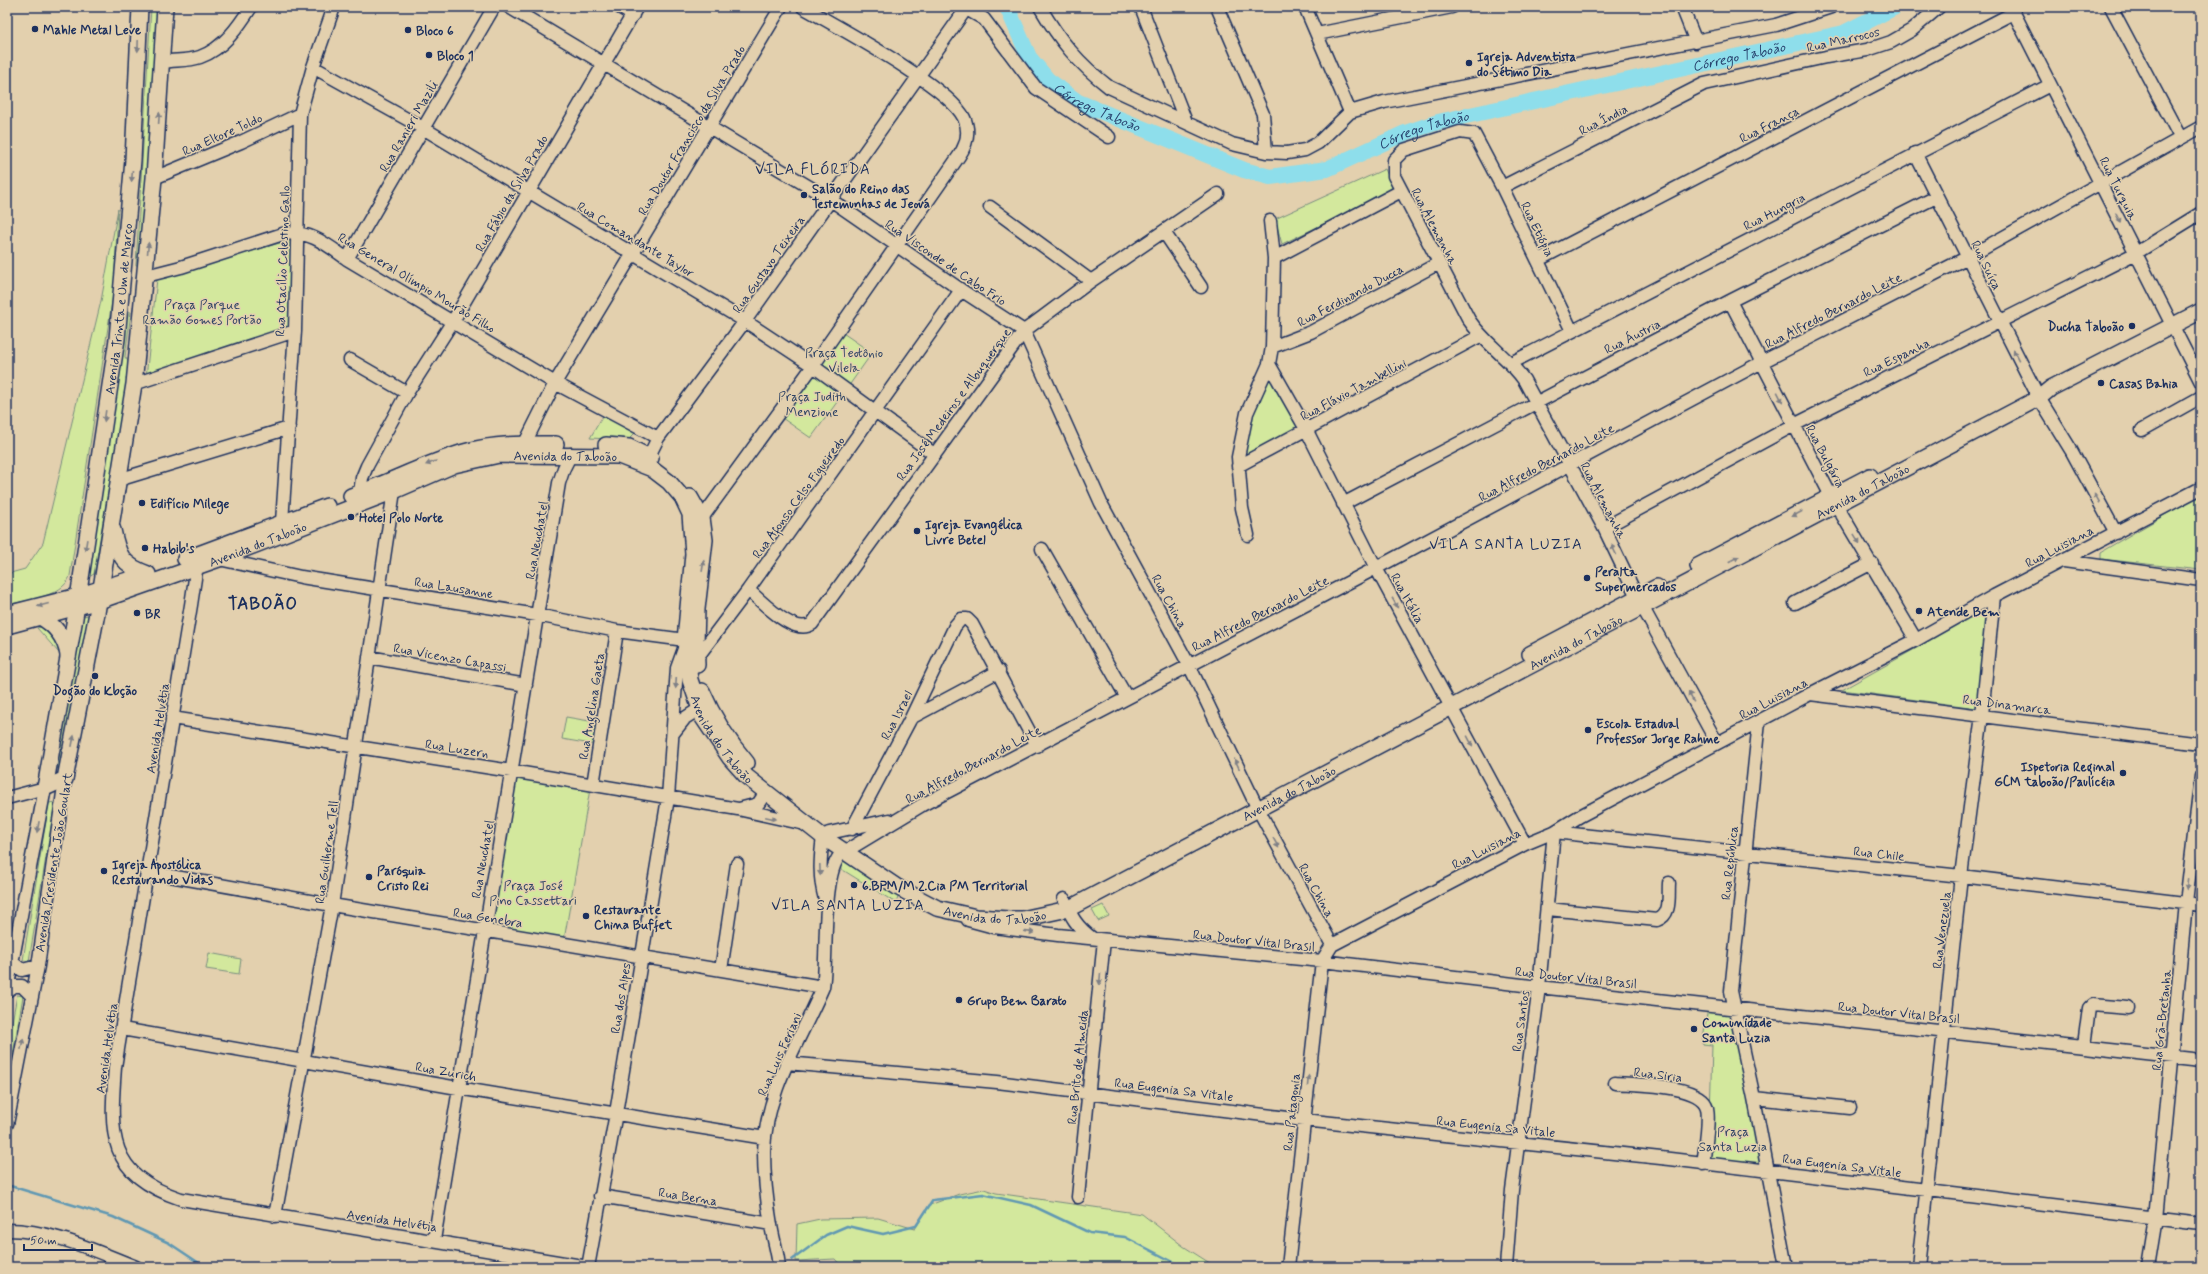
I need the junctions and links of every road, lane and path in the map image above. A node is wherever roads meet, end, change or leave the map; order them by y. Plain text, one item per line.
1 (140, 7) edge
2 (165, 7) edge
3 (251, 7) edge
4 (334, 7) edge
5 (494, 7) edge
6 (510, 7) edge
7 (619, 7) edge
8 (781, 7) edge
9 (803, 7) edge
10 (1040, 7) edge
11 (1141, 7) edge
12 (1217, 7) edge
13 (1305, 7) edge
14 (1452, 7) edge
15 (1682, 7) edge
16 (1831, 7) edge
17 (1939, 7) edge
18 (2111, 7) edge
19 (965, 8) edge
20 (2012, 10) edge
21 (635, 11) edge
22 (1317, 34) junction
23 (1696, 42) junction
24 (163, 62) junction
25 (604, 64) junction
26 (313, 68) junction
27 (917, 76) junction
28 (1718, 79) joint
29 (2050, 85) junction
30 (1350, 112) junction
31 (300, 114) junction
32 (1186, 122) junction
33 (2201, 127) edge
34 (424, 128) junction
35 (709, 128) junction
36 (1109, 137) dead end
37 (2180, 137) junction
38 (1478, 140) joint
39 (1266, 152) junction
40 (1915, 153) junction
41 (154, 178) junction
42 (2100, 183) junction
43 (1502, 187) junction
44 (528, 190) junction
45 (1401, 191) junction
46 (1218, 194) dead end
47 (1936, 197) junction
48 (831, 200) junction
49 (990, 207) dead end
50 (2201, 213) edge
51 (128, 215) junction
52 (1270, 221) dead end
53 (297, 232) junction
54 (1164, 232) junction
55 (896, 245) junction
56 (2136, 253) junction
57 (633, 254) junction
58 (1274, 258) junction
59 (1968, 258) junction
60 (347, 259) junction
61 (1538, 260) junction
62 (1439, 263) junction
63 (146, 276) junction
64 (1091, 281) junction
65 (1201, 287) dead end
66 (961, 290) junction
67 (1730, 301) junction
68 (120, 308) junction
69 (2201, 311) edge
70 (453, 321) junction
71 (745, 321) junction
72 (2000, 322) junction
73 (2173, 326) junction
74 (295, 330) junction
75 (1024, 331) junction
76 (1572, 331) junction
77 (1480, 336) junction
78 (1272, 346) junction
79 (350, 360) dead end
80 (1762, 362) junction
81 (1511, 363) junction
82 (1269, 364) junction
83 (136, 366) junction
84 (813, 366) junction
85 (2201, 382) edge
86 (556, 383) junction
87 (134, 384) junction
88 (407, 393) junction
89 (2037, 394) junction
90 (2201, 397) edge
91 (1535, 402) junction
92 (876, 411) junction
93 (1794, 425) junction
94 (289, 428) junction
95 (641, 429) junction
96 (1306, 429) junction
97 (2142, 430) dead end
98 (658, 438) junction
99 (632, 448) junction
100 (521, 449) junction
101 (552, 454) junction
102 (571, 454) junction
103 (934, 454) junction
104 (648, 456) junction
105 (1238, 466) junction
106 (1569, 466) junction
107 (118, 480) junction
108 (559, 483) junction
109 (2201, 488) edge
110 (394, 491) junction
111 (360, 493) junction
112 (1834, 501) junction
113 (1343, 504) junction
114 (702, 518) junction
115 (111, 522) junction
116 (282, 522) junction
117 (1604, 528) junction
118 (2116, 533) junction
119 (1248, 535) dead end
120 (1042, 549) dead end
121 (219, 559) junction
122 (196, 560) junction
123 (2064, 561) junction
124 (1872, 563) junction
125 (1376, 568) junction
126 (148, 574) junction
127 (2201, 580) edge
128 (379, 589) junction
129 (748, 590) junction
130 (99, 595) junction
131 (1994, 596) junction
132 (77, 602) junction
133 (1640, 602) junction
134 (1795, 604) dead end
135 (7, 614) edge
136 (537, 615) junction
137 (40, 617) junction
138 (7, 626) edge
139 (617, 631) junction
140 (1916, 640) junction
141 (685, 643) junction
142 (369, 657) junction
143 (69, 659) junction
144 (696, 659) junction
145 (1189, 665) junction
146 (999, 671) junction
147 (526, 685) junction
148 (1810, 694) junction
149 (1127, 698) junction
150 (1449, 702) junction
151 (699, 709) junction
152 (1982, 714) junction
153 (172, 718) junction
154 (911, 718) junction
155 (1759, 721) junction
156 (673, 733) junction
157 (1717, 743) junction
158 (2201, 744) edge
159 (1038, 746) junction
160 (355, 747) junction
161 (511, 771) junction
162 (2201, 776) edge
163 (65, 779) junction
164 (593, 785) junction
165 (45, 788) junction
166 (766, 792) junction
167 (7, 798) edge
168 (668, 798) junction
169 (1255, 804) junction
170 (738, 809) junction
171 (1580, 816) junction
172 (902, 817) junction
173 (805, 824) junction
174 (852, 829) junction
175 (1554, 832) junction
176 (826, 835) junction
177 (1590, 837) junction
178 (1525, 844) junction
179 (848, 850) junction
180 (1744, 853) junction
181 (737, 864) dead end
182 (148, 872) junction
183 (1961, 876) junction
184 (1669, 883) dead end
185 (826, 902) junction
186 (2186, 903) junction
187 (332, 905) junction
188 (2201, 905) edge
189 (1068, 908) junction
190 (1548, 909) junction
191 (951, 912) junction
192 (484, 931) junction
193 (1058, 935) junction
194 (1098, 939) junction
195 (1332, 945) junction
196 (642, 957) junction
197 (1322, 961) junction
198 (12, 962) junction
199 (38, 966) junction
200 (721, 970) junction
201 (823, 987) junction
202 (1539, 987) junction
203 (7, 991) edge
204 (31, 994) junction
205 (1734, 1008) junction
206 (2128, 1008) dead end
207 (122, 1029) junction
208 (1944, 1032) junction
209 (2084, 1046) junction
210 (2172, 1056) junction
211 (302, 1060) junction
212 (2201, 1060) edge
213 (787, 1063) junction
214 (1614, 1083) dead end
215 (458, 1088) junction
216 (1089, 1093) junction
217 (1754, 1098) junction
218 (1850, 1108) dead end
219 (616, 1113) junction
220 (1304, 1120) junction
221 (7, 1124) edge
222 (765, 1138) junction
223 (1518, 1142) junction
224 (1703, 1164) junction
225 (1767, 1171) junction
226 (1926, 1189) junction
227 (600, 1196) junction
228 (1078, 1197) dead end
229 (275, 1216) junction
230 (2156, 1218) junction
231 (2201, 1223) edge
232 (771, 1224) junction
233 (7, 1230) edge
234 (434, 1240) junction
235 (113, 1263) edge
236 (779, 1266) edge
237 (136, 1267) edge
238 (588, 1267) edge
239 (1288, 1267) edge
240 (1506, 1267) edge
241 (1786, 1267) edge
242 (1918, 1267) edge
243 (2148, 1267) edge

1 -> 51 main road, Avenida Trinta e Um de Março
2 - 24 main road, Avenida Trinta e Um de Março
3 - 24 street
4 - 26 street, Rua Otacílio Celestino Gallo
5 - 34 street, Rua Ranieri Mazili
6 - 25 street, Rua Visconde de Cabo Frio
7 - 21 street
8 - 35 street, Rua Doutor Francisco da Silva Prado
9 - 27 street
10 - 32 street
11 - 32 street
12 - 39 street
13 - 22 street
14 - 22 street
15 - 23 street
16 - 23 street
17 - 28 street, Rua Marrocos
18 - 37 street
19 - 27 street, Rua Gustavo Teixeira
19 - 36 street
20 - 29 street, Rua Turquia
20 - 61 street, Rua França
21 - 25 street, Rua Fábio da Silva Prado
22 - 30 street
23 - 30 street
41 -> 24 main road, Avenida Trinta e Um de Março
25 - 35 street, Rua Visconde de Cabo Frio
25 - 44 street, Rua Fábio da Silva Prado
26 - 31 street, Rua Otacílio Celestino Gallo
26 - 34 street, Rua Comandante Taylor
27 - 48 street, Rua Gustavo Teixeira
27 - 55 street
28 - 43 street, Rua Índia
29 - 40 street, Rua Hungria
29 - 42 street, Rua Turquia
30 - 39 street
31 - 41 street, Rua Eltore Toldo
31 - 53 street, Rua Otacílio Celestino Gallo
32 - 39 street
33 - 37 street, Rua Alfredo Bernardo Leite
34 - 44 street, Rua Comandante Taylor
34 - 60 street, Rua Ranieri Mazili
35 - 48 street, Rua Visconde de Cabo Frio
35 - 57 street, Rua Doutor Francisco da Silva Prado
37 - 42 street, Rua Alfredo Bernardo Leite
38 - 43 street, Rua Etiópia
38 - 45 street, Rua Alemanha
40 - 47 street, Rua Suíça
40 - 76 street, Rua Hungria
63 -> 41 main road, Avenida Trinta e Um de Março
42 -> 56 street, Rua Turquia
42 - 59 street, Rua Alfredo Bernardo Leite
43 - 61 street, Rua Etiópia
44 - 57 street, Rua Comandante Taylor
44 - 70 street, Rua Fábio da Silva Prado
45 - 58 street
45 - 62 street, Rua Alemanha
46 - 54 street, Rua José Medeiros e Albuquerque
47 - 59 street, Rua Suíça
47 - 67 street, Rua Áustria
48 - 55 street, Rua Visconde de Cabo Frio
48 - 71 street, Rua Gustavo Teixeira
49 - 64 street
50 - 56 street, Rua Espanha
51 - 63 main road
51 - 68 main road, Avenida Trinta e Um de Março
52 - 58 street
53 - 60 street, Rua General Olímpio Mourão Filho
53 - 63 street
53 - 74 street, Rua Otacílio Celestino Gallo
54 - 64 street, Rua José Medeiros e Albuquerque
54 - 65 street
55 - 66 street, Rua Visconde de Cabo Frio
55 - 84 street
56 - 72 street, Rua Espanha
56 - 73 street, Rua Turquia
57 - 71 street, Rua Comandante Taylor
57 - 86 street, Rua Doutor Francisco da Silva Prado
58 - 78 street
59 - 72 street, Rua Suíça
59 - 80 street, Rua Alfredo Bernardo Leite
60 - 70 street, Rua General Olímpio Mourão Filho
61 - 76 street, Rua Etiópia
62 - 77 street, Rua Alemanha
62 - 78 street, Rua Ferdinando Ducca
63 - 83 main road, Avenida Trinta e Um de Março
64 - 75 street, Rua José Medeiros e Albuquerque
66 - 75 street, Rua Visconde de Cabo Frio
66 - 92 street, Rua Afonso Celso Figueiredo
67 - 80 street, Rua Bulgária
67 - 91 street, Rua Áustria
68 - 83 main road
68 -> 132 main road, Avenida Trinta e Um de Março
69 - 73 main road, Avenida do Taboão
70 - 86 street, Rua General Olímpio Mourão Filho
70 - 88 street, Rua Fábio da Silva Prado
71 - 84 street, Rua Comandante Taylor
71 - 98 street, Rua Gustavo Teixeira
89 -> 72 street, Rua Suíça
72 - 93 street, Rua Espanha
73 - 85 street, Rua Turquia
73 - 89 main road, Avenida do Taboão
74 - 87 street
74 - 94 street, Rua Otacílio Celestino Gallo
75 - 103 street, Rua José Medeiros e Albuquerque
75 - 145 street, Rua China
76 - 81 street, Rua Hungria
77 - 81 street, Rua Alemanha
77 - 96 street, Rua Flávio Tambellini
78 - 82 street
79 - 88 street
80 -> 93 street, Rua Bulgária
80 - 106 street, Rua Alfredo Bernardo Leite
81 - 91 street, Rua Alemanha
82 - 96 street, Rua Itália
82 - 105 street
83 - 87 main road, Avenida Trinta e Um de Março
84 - 92 street, Rua Comandante Taylor
84 - 114 street
86 - 95 street, Rua General Olímpio Mourão Filho
86 - 100 street, Rua Doutor Francisco da Silva Prado
87 - 107 main road, Avenida Trinta e Um de Março
88 - 111 street, Rua Fábio da Silva Prado
89 - 112 main road, Avenida do Taboão
118 -> 89 street, Rua Suíça
90 - 97 street
91 - 106 street, Rua Alemanha
91 - 113 street, Rua Áustria
92 - 103 street, Rua Comandante Taylor
92 - 129 street, Rua Afonso Celso Figueiredo
93 - 112 street, Rua Bulgária
93 - 117 street, Rua Espanha
94 - 107 street
94 - 116 street, Rua Otacílio Celestino Gallo
95 - 98 street, Rua General Olímpio Mourão Filho
95 - 99 street
96 - 105 street, Rua Flávio Tambellini
96 - 113 street, Rua Itália
98 - 104 street, Rua Gustavo Teixeira
99 - 100 main road, Avenida do Taboão
99 - 104 main road, Avenida do Taboão
100 - 101 main road, Avenida do Taboão
100 - 110 main road, Avenida do Taboão
100 -> 111 main road, Avenida do Taboão
101 - 102 main road, Avenida do Taboão
101 - 108 street, Rua Neuchatel
102 - 108 street, Rua Neuchatel
102 - 141 main road, Avenida do Taboão
103 - 129 street, Rua José Medeiros e Albuquerque
104 - 114 main road, Avenida do Taboão
105 - 119 street
106 - 117 street, Rua Alemanha
106 - 125 street, Rua Alfredo Bernardo Leite
107 - 115 main road, Avenida Trinta e Um de Março
108 - 136 street, Rua Neuchatel
109 - 118 street, Rua Luisiana
110 - 121 main road, Avenida do Taboão
110 - 128 street, Rua Guilherme Tell
111 - 116 main road, Avenida do Taboão
112 -> 124 street, Rua Bulgária
112 - 133 main road, Avenida do Taboão
113 - 125 street, Rua Itália
144 -> 114 main road, Avenida do Taboão
115 - 126 main road
115 - 130 main road, Avenida Trinta e Um de Março
116 - 122 main road, Avenida do Taboão
133 -> 117 street, Rua Alemanha
118 - 123 street, Rua Luisiana
120 - 149 street
121 - 122 main road, Avenida do Taboão
121 - 128 street, Rua Lausanne
122 - 126 main road, Avenida do Taboão
122 - 130 main road, Avenida do Taboão
122 - 153 street, Avenida Helvétia
123 - 127 street
123 - 131 street, Rua Luisiana
124 - 134 street
124 - 140 street, Rua Bulgária
125 - 145 street, Rua Alfredo Bernardo Leite
125 -> 150 street, Rua Itália
126 - 130 main road, Avenida do Taboão
128 - 136 street, Rua Lausanne
128 - 142 street, Rua Guilherme Tell
129 - 144 street, Rua Afonso Celso Figueiredo
130 - 132 main road, Avenida do Taboão
163 -> 130 main road, Avenida Presidente João Goulart
131 - 140 street, Rua Luisiana
131 - 152 street, Rua Venezuela
132 -> 135 main road, Avenida do Taboão
132 - 137 main road, Avenida do Taboão
132 - 143 main road, Avenida Presidente João Goulart
133 - 150 main road, Avenida do Taboão
157 -> 133 street, Rua Alemanha
136 - 139 street, Rua Lausanne
136 - 147 street, Rua Neuchatel
137 - 138 main road, Avenida do Taboão
137 - 143 main road
139 - 141 street, Rua Lausanne
139 - 164 street, Rua Angelina Gaeta
140 - 148 street, Rua Luisiana
141 - 151 main road, Avenida do Taboão
141 -> 156 street, Rua dos Alpes
142 - 147 street, Rua Vicenzo Capassi
142 - 160 street, Rua Guilherme Tell
143 - 165 main road, Avenida Presidente João Goulart
144 - 176 main road, Avenida do Taboão
145 - 149 street, Rua Alfredo Bernardo Leite
169 -> 145 street, Rua China
146 - 154 street
146 - 154 street, Rua Israel
146 - 159 street
147 - 161 street, Rua Neuchatel
148 - 152 street, Rua Dinamarca
148 - 155 street, Rua Luisiana
149 - 159 street, Rua Alfredo Bernardo Leite
150 - 169 main road, Avenida do Taboão
150 -> 178 street, Rua Itália
151 - 156 street
151 - 166 main road, Avenida do Taboão
152 - 158 street, Rua Dinamarca
152 - 183 street, Rua Venezuela
153 - 160 street, Rua Luzern
153 - 182 street, Avenida Helvétia
154 - 174 street, Rua Israel
155 - 157 street, Rua Luisiana
155 - 180 street, Rua República
156 - 168 street, Rua dos Alpes
157 - 171 street, Rua Luisiana
159 - 172 street, Rua Alfredo Bernardo Leite
160 - 161 street, Rua Luzern
160 - 187 street, Rua Guilherme Tell
161 - 164 street, Rua Luzern
161 - 192 street, Rua Neuchatel
162 -> 186 street, Rua Grã-Bretanha
163 - 165 main road
163 - 199 street, Avenida Presidente João Goulart
164 - 168 street, Rua Luzern
165 - 167 street
165 -> 198 street, Avenida Presidente João Goulart
166 - 170 street, Rua Luzern
166 - 173 main road, Avenida do Taboão
168 - 170 street, Rua Luzern
168 - 196 street, Rua dos Alpes
169 - 189 main road, Avenida do Taboão
169 -> 195 street, Rua China
170 -> 173 street, Rua Luzern
171 - 175 street, Rua Luisiana
171 - 177 street
172 - 174 street, Rua Alfredo Bernardo Leite
172 - 179 street, Rua Alfredo Bernardo Leite
173 - 176 main road, Avenida do Taboão
174 - 176 street, Rua Alfredo Bernardo Leite
175 - 177 street, Rua Chile
175 - 178 street, Rua Luisiana
175 - 190 street, Rua Santos
176 - 179 main road, Avenida do Taboão
176 -> 185 street, Rua Luis Feriani
177 - 180 street, Rua Chile
178 - 195 street, Rua Luisiana
179 - 185 street, Rua Luis Feriani
179 - 189 main road, Avenida do Taboão
179 - 191 main road, Avenida do Taboão
180 - 183 street, Rua Chile
180 - 205 street, Rua República
181 - 200 street
182 - 187 street, Rua Genebra
182 - 207 street, Avenida Helvétia
183 - 186 street, Rua Chile
183 - 208 street, Rua Venezuela
184 - 190 street
185 - 201 street, Rua Luis Feriani
186 - 188 street, Rua Chile
186 - 210 street, Rua Grã-Bretanha
187 - 192 street, Rua Genebra
187 - 211 street, Rua Guilherme Tell
189 - 191 main road, Avenida do Taboão
189 - 193 street
189 - 194 street
190 - 202 street, Rua Santos
191 -> 193 street, Rua Doutor Vital Brasil
192 - 196 street, Rua Genebra
192 - 215 street, Rua Neuchatel
193 - 194 street, Rua Doutor Vital Brasil
194 - 197 street, Rua Doutor Vital Brasil
194 -> 216 street, Rua Brito de Almeida
195 - 197 street
196 - 200 street, Rua Genebra
196 - 219 street, Rua dos Alpes
197 - 202 street, Rua Doutor Vital Brasil
220 -> 197 street, Rua Patagonia
198 - 199 street
198 - 203 street, Avenida Presidente João Goulart
199 - 204 street, Avenida Presidente João Goulart
200 - 201 street, Rua Genebra
201 - 213 street, Rua Luis Feriani
202 - 205 street, Rua Doutor Vital Brasil
202 - 223 street, Rua Santos
203 - 204 street
221 -> 204 street, Avenida Presidente João Goulart
205 - 208 street, Rua Doutor Vital Brasil
205 - 217 street, Rua República
206 - 209 street
207 - 211 street, Rua Zurich
207 - 229 street, Avenida Helvétia
208 - 209 street, Rua Doutor Vital Brasil
208 - 226 street, Rua Venezuela
209 - 210 street, Rua Doutor Vital Brasil
210 - 212 street, Rua Doutor Vital Brasil
210 - 230 street, Rua Grã-Bretanha
211 - 215 street, Rua Zurich
211 - 229 street, Rua Guilherme Tell
213 - 216 street, Rua Eugenia Sa Vitale
213 - 222 street, Rua Luis Feriani
214 - 224 street, Rua Siria
215 - 219 street, Rua Zurich
215 - 234 street, Rua Neuchatel
216 - 220 street, Rua Eugenia Sa Vitale
216 - 228 street, Rua Brito de Almeida
217 - 218 street
217 - 225 street, Rua República
219 - 222 street, Rua Zurich
219 - 227 street, Rua dos Alpes
220 - 223 street, Rua Eugenia Sa Vitale
220 - 239 street, Rua Patagonia
222 - 232 street, Rua Luis Feriani
223 - 224 street, Rua Eugenia Sa Vitale
223 - 240 street
224 - 225 street, Rua Eugenia Sa Vitale
225 - 226 street, Rua Eugenia Sa Vitale
225 - 241 street, Rua República
226 - 230 street, Rua Eugenia Sa Vitale
226 - 242 street, Rua Venezuela
227 - 232 street, Rua Berna
227 - 238 street, Rua dos Alpes
229 - 234 street, Avenida Helvétia
230 - 231 street, Rua Eugenia Sa Vitale
230 - 243 street, Rua Grã-Bretanha
232 - 236 street, Rua Luis Feriani
233 - 235 street
234 - 238 street, Avenida Helvétia
235 - 237 street

